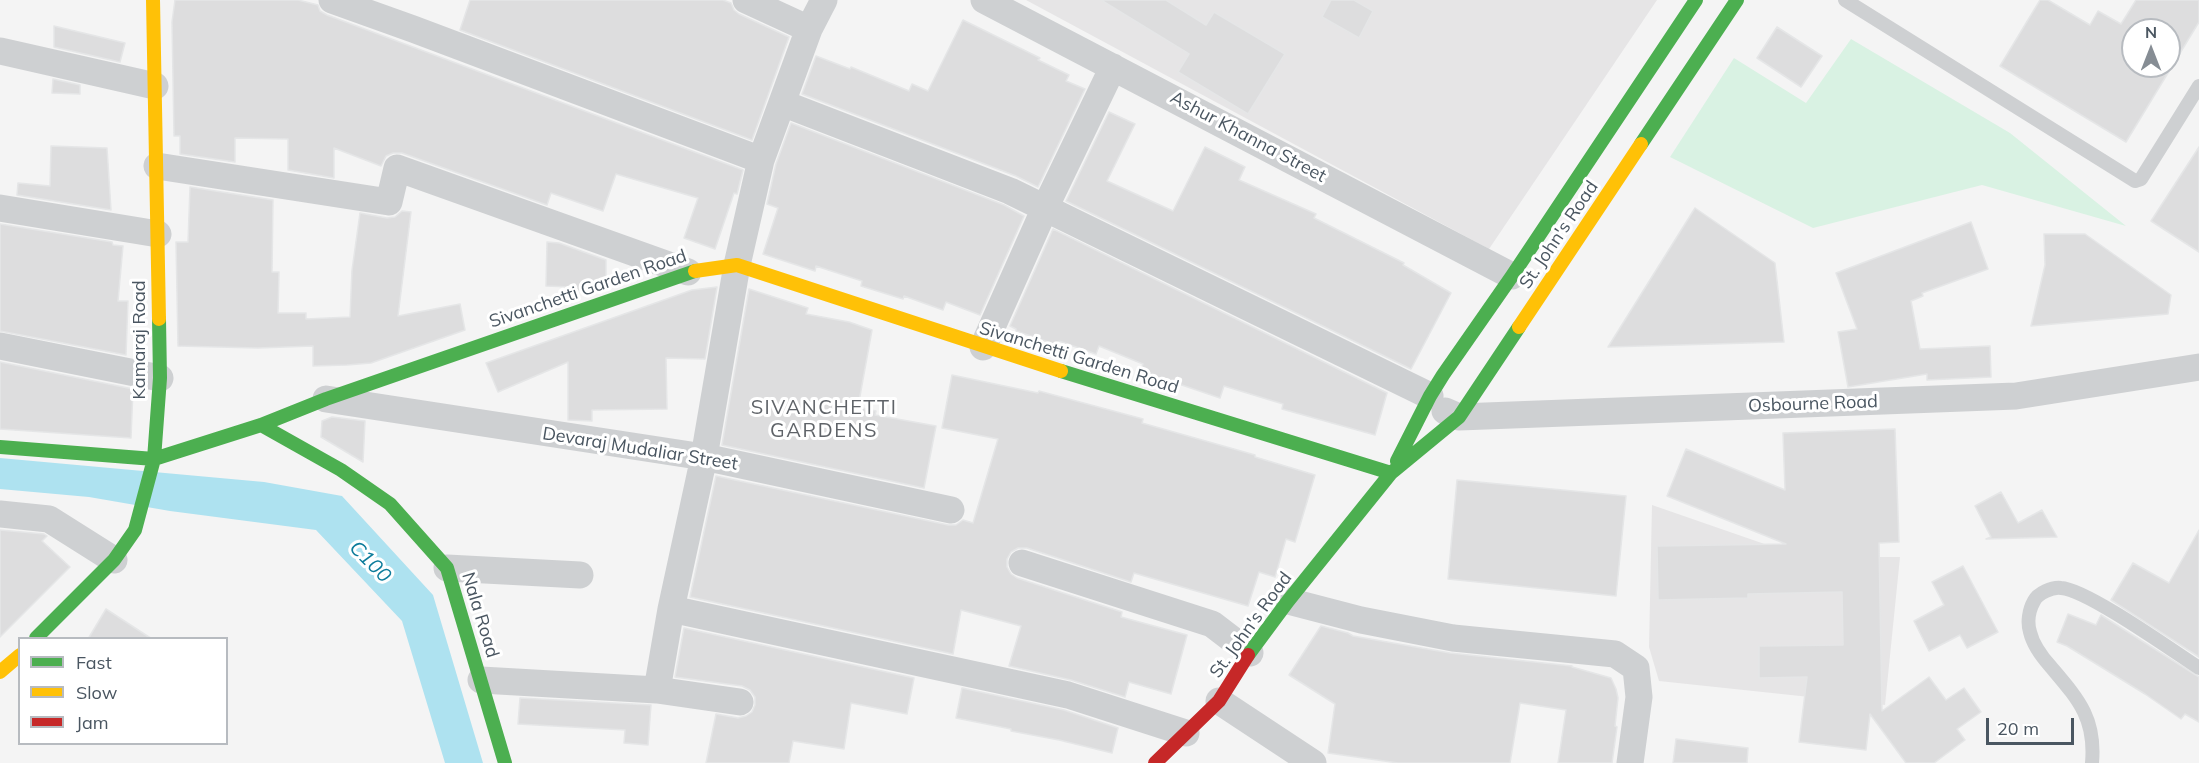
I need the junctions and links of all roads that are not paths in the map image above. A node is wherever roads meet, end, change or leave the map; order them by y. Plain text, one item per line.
1 (153, 0) edge
2 (332, 0) edge
3 (746, 0) edge
4 (824, 0) edge
5 (984, 0) edge
6 (1696, 0) edge
7 (1737, 0) edge
8 (1845, 0) edge
9 (809, 29) junction
10 (0, 51) edge
11 (1113, 67) junction
12 (155, 86) junction
13 (2199, 86) edge
14 (782, 103) junction
15 (760, 160) junction
16 (157, 166) junction
17 (0, 208) edge
18 (1045, 208) junction
19 (158, 234) junction
20 (737, 265) junction
21 (688, 272) junction
22 (1512, 276) junction
23 (0, 346) edge
24 (983, 347) junction
25 (2199, 367) edge
26 (160, 378) junction
27 (326, 399) junction
28 (1429, 399) junction
29 (1459, 417) junction
30 (261, 425) junction
31 (0, 447) edge
32 (704, 457) junction
33 (154, 459) junction
34 (1391, 473) junction
35 (951, 510) dead end
36 (0, 514) edge
37 (114, 560) junction
38 (1022, 563) dead end
39 (447, 568) junction
40 (580, 575) dead end
41 (1288, 600) junction
42 (671, 609) junction
43 (38, 637) edge
44 (1250, 653) junction
45 (2199, 668) edge
46 (481, 680) junction
47 (657, 690) junction
48 (1219, 701) junction
49 (740, 702) dead end
50 (1186, 733) junction
51 (505, 763) edge
52 (1155, 763) edge
53 (1313, 763) edge
54 (1630, 763) edge
55 (2092, 763) edge

1 - 12 street, Kamaraj Road
2 - 15 street
3 - 9 street
4 - 9 street
5 - 11 street, Ashur Khanna Street
6 - 22 street, St. John's Road
7 - 29 street, St. John's Road
8 - 13 lane
9 - 14 street
10 - 12 street
11 - 18 street
11 - 22 street, Ashur Khanna Street
12 - 16 street, Kamaraj Road
14 - 15 street
14 - 18 street, Osbourne Road
15 - 20 street
16 - 19 street, Kamaraj Road
16 - 21 street
17 - 19 street
18 - 24 street
18 - 28 street, Osbourne Road
19 - 26 street, Kamaraj Road
20 - 21 street, Sivanchetti Garden Road
20 - 24 street, Sivanchetti Garden Road
20 - 32 street
21 - 27 street, Sivanchetti Garden Road
22 - 28 street, St. John's Road
23 - 26 street
24 - 34 street, Sivanchetti Garden Road
25 - 29 street, Osbourne Road
26 - 33 street, Kamaraj Road
27 - 30 street, Sivanchetti Garden Road
27 - 32 street, Devaraj Mudaliar Street
28 - 29 street, Osbourne Road
28 - 34 street, St. John's Road
29 - 34 street, St. John's Road
30 - 33 street, Sivanchetti Garden Road
30 - 39 street, Nala Road
31 - 33 street, Sivanchetti Garden Road
32 - 35 street, Devaraj Mudaliar Street
32 - 42 street
33 - 37 street, Kamaraj Road
34 - 41 street, St. John's Road
36 - 37 street
37 - 43 street, Kamaraj Road
38 - 44 street
39 - 40 street
39 - 46 street, Nala Road
41 - 44 street, St. John's Road
41 - 54 street
42 - 47 street
42 - 50 street
44 - 48 street, St. John's Road
45 - 55 lane
46 - 47 street
46 - 51 street, Nala Road
47 - 49 street
48 - 50 street, St. John's Road
48 - 53 street
50 - 52 street, St. John's Road

